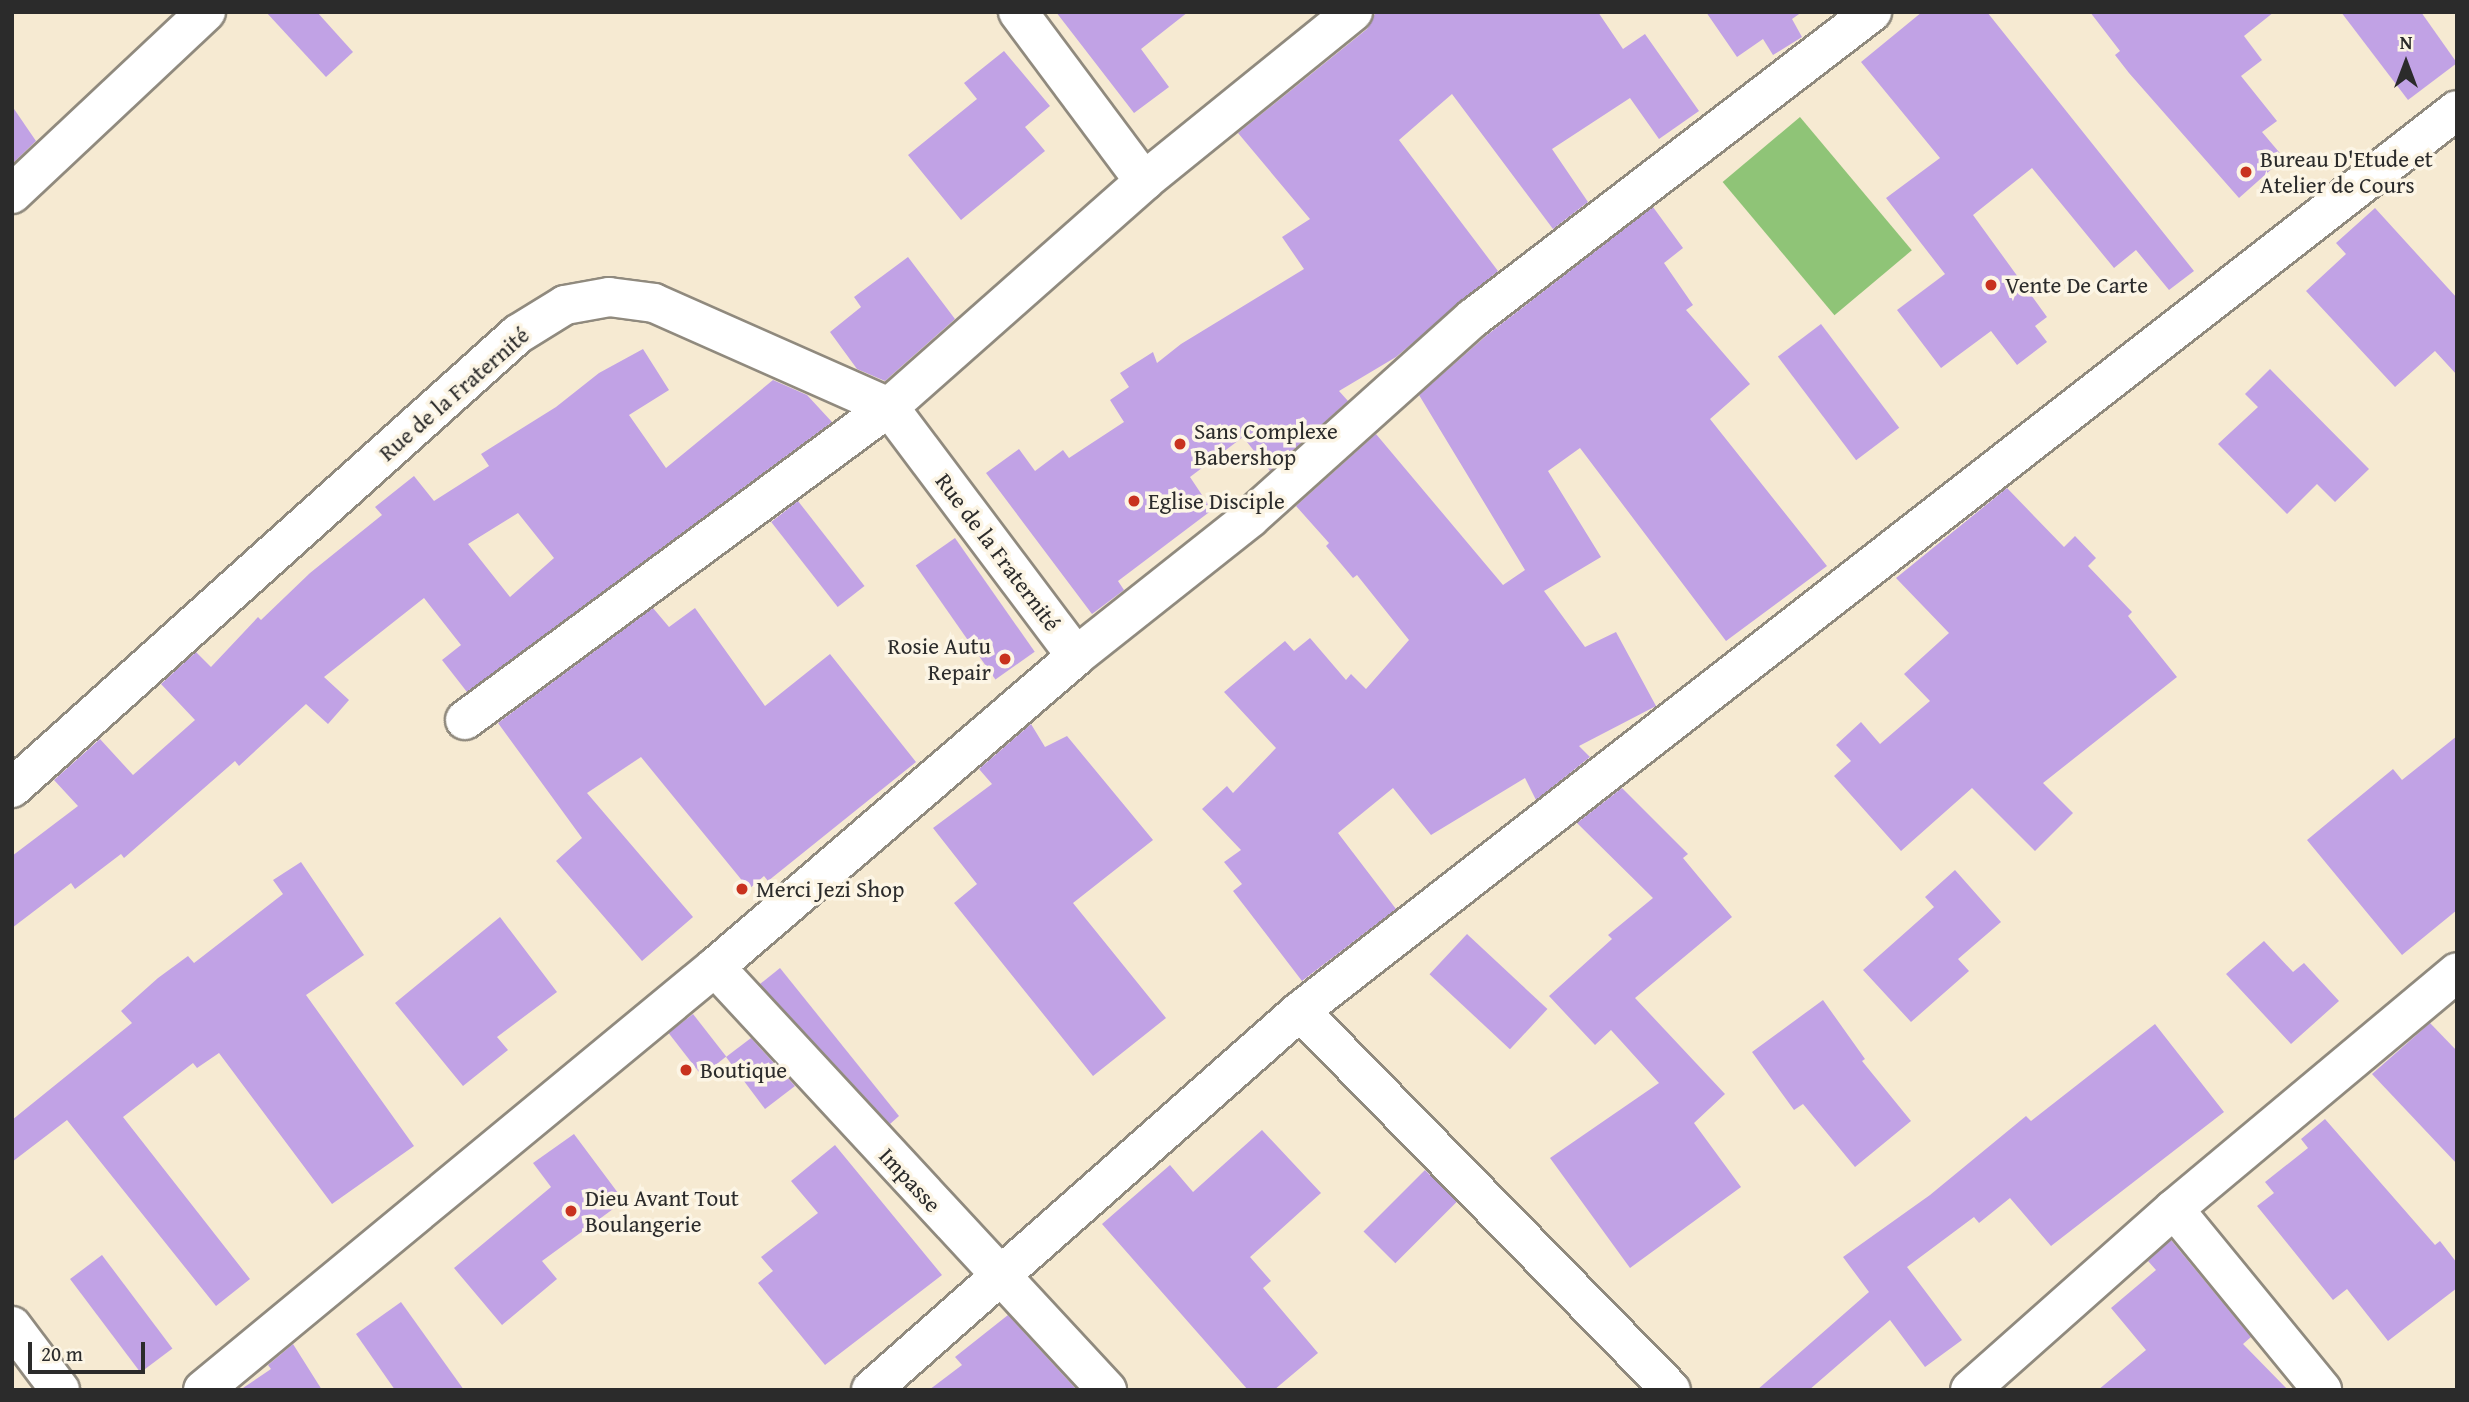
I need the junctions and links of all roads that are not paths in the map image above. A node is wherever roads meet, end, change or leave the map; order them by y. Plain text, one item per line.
1 (206, 12) edge
2 (1018, 12) edge
3 (1353, 12) edge
4 (1872, 12) edge
5 (2457, 110) edge
6 (1144, 181) junction
7 (12, 194) edge
8 (889, 407) junction
9 (1076, 656) junction
10 (465, 720) dead end
11 (12, 788) edge
12 (715, 967) junction
13 (2457, 972) edge
14 (1300, 1011) junction
15 (2174, 1209) junction
16 (1001, 1279) junction
17 (12, 1326) edge
18 (1975, 1388) edge
19 (60, 1390) edge
20 (203, 1390) edge
21 (871, 1390) edge
22 (1107, 1390) edge
23 (1671, 1390) edge
24 (2322, 1390) edge

1 - 7 street
2 - 6 street
3 - 6 street
4 - 9 street
5 - 14 street
6 - 8 street
8 - 9 street, Rue de la Fraternité
8 - 10 street
8 - 11 street, Rue de la Fraternité
9 - 12 street
12 - 16 street, Impasse
12 - 20 street
13 - 15 street
14 - 16 street
14 - 23 street
15 - 18 street
15 - 24 street
16 - 21 street
16 - 22 street, Impasse
17 - 19 street

